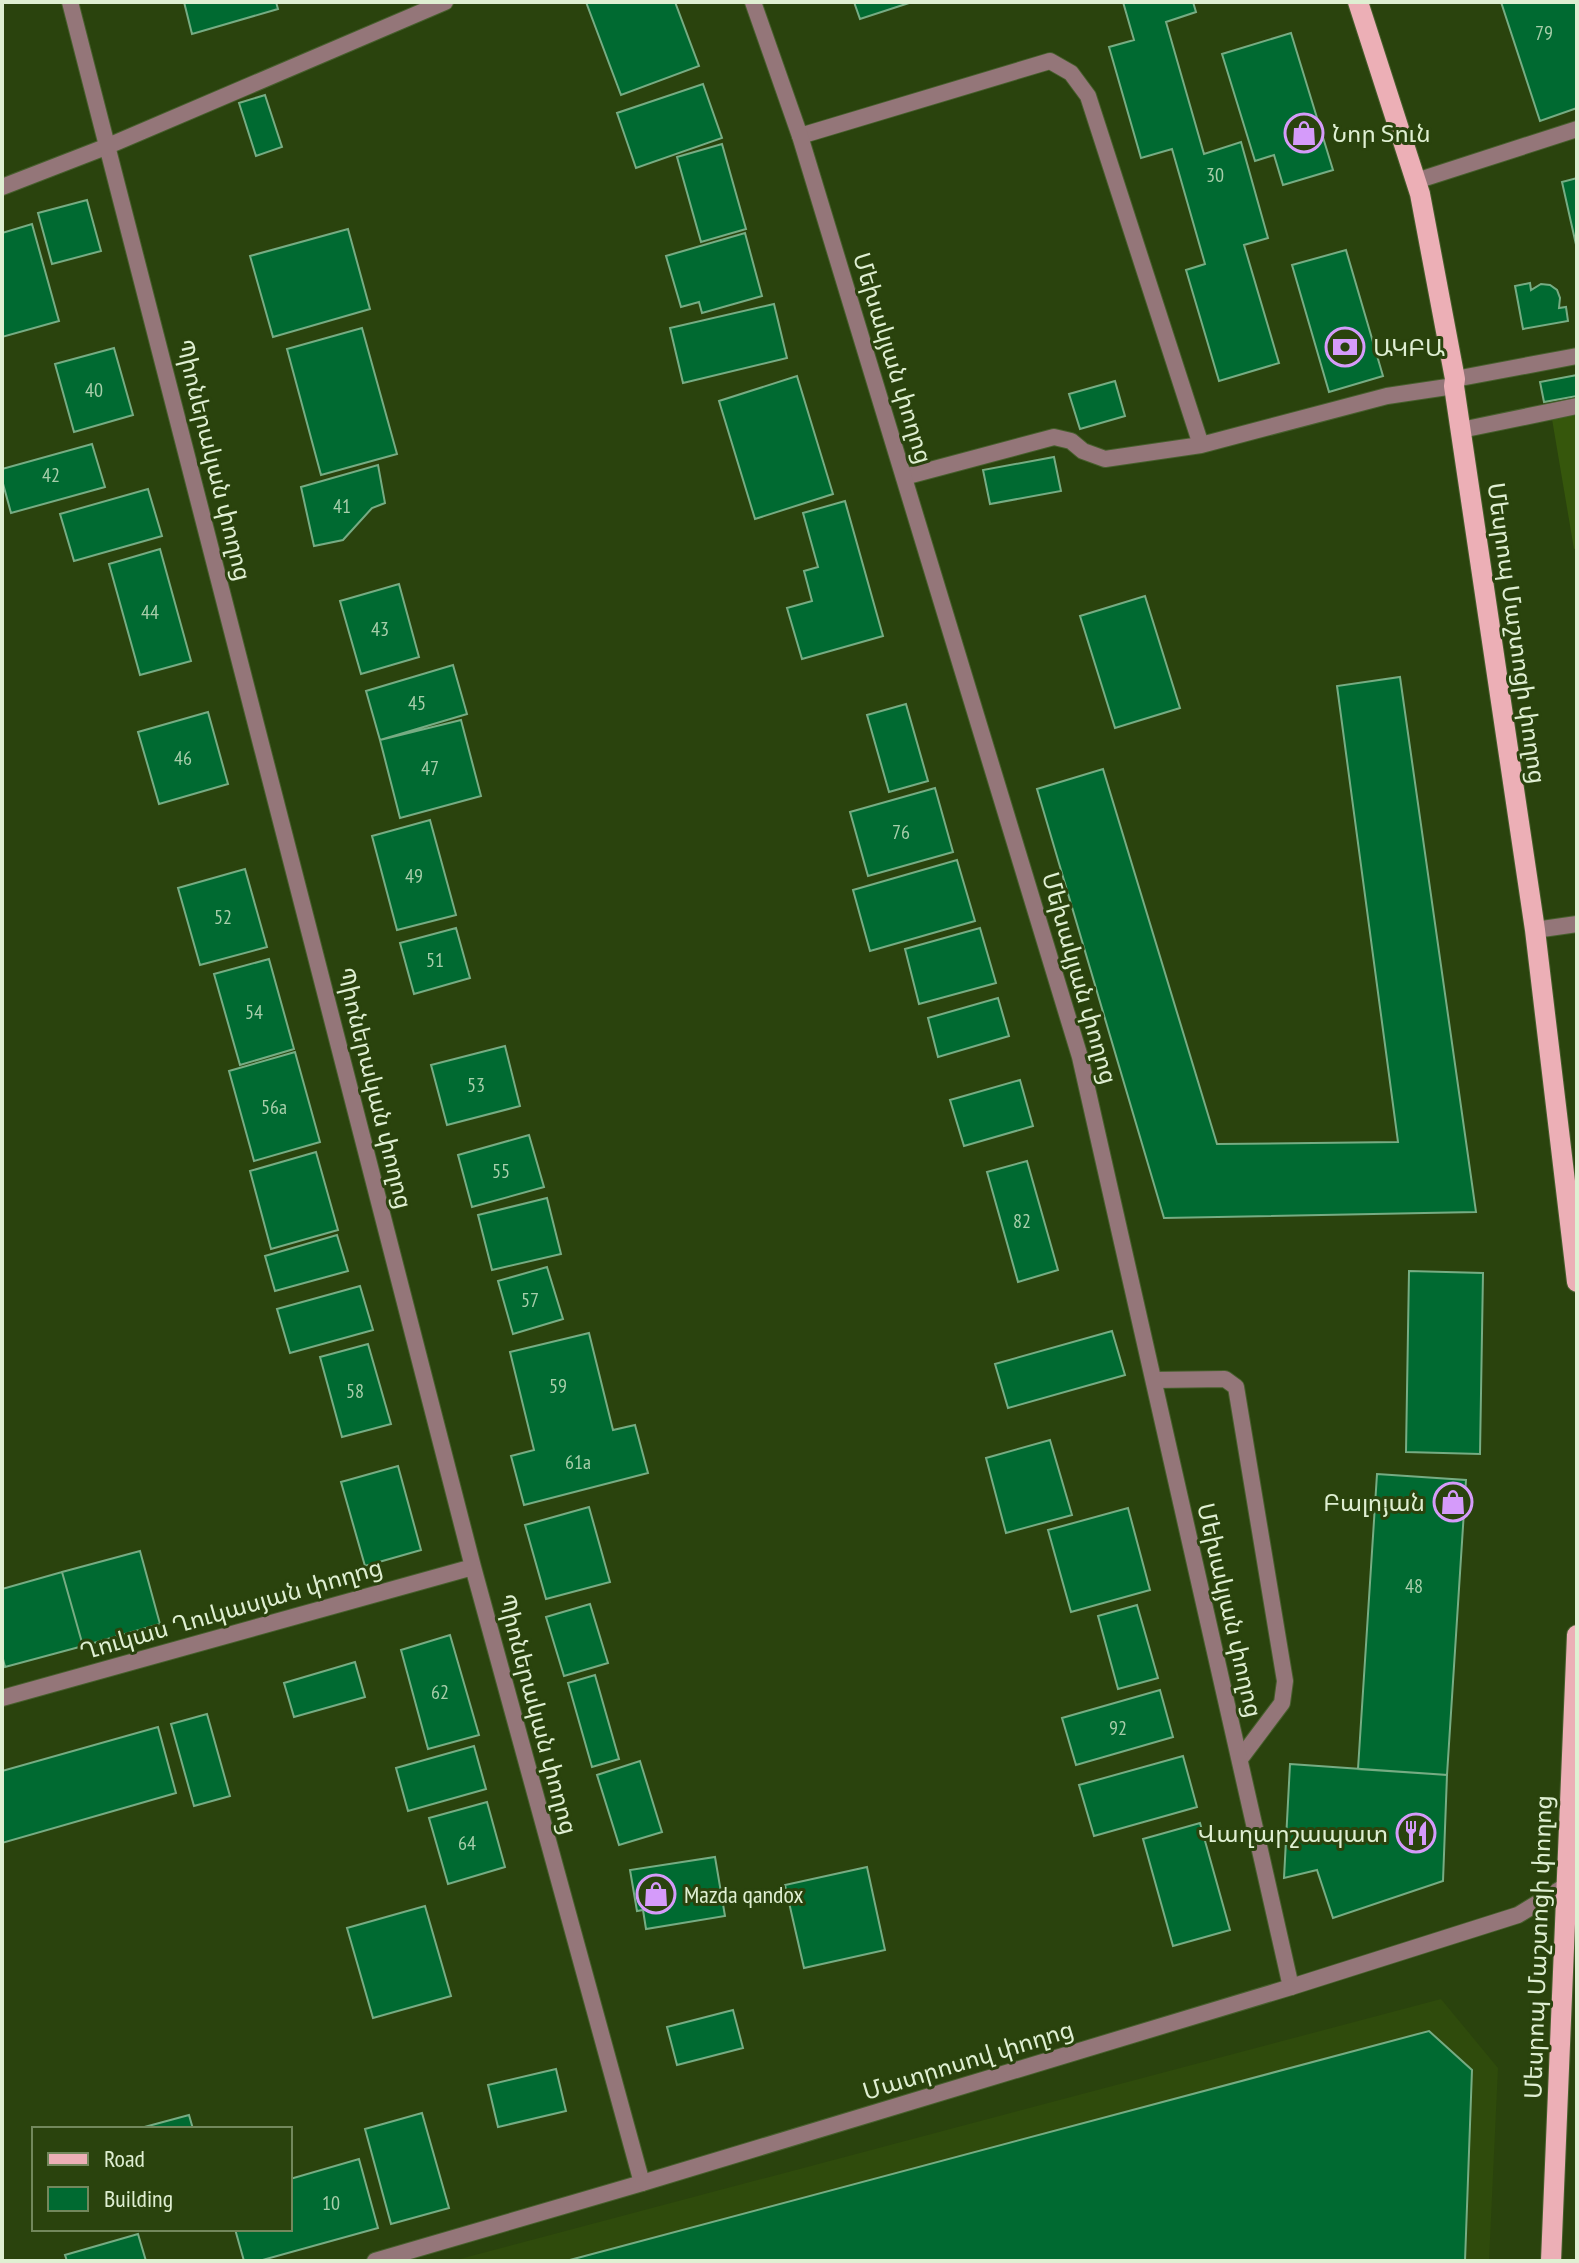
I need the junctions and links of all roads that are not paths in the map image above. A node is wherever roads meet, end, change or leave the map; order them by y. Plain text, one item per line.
1 (70, 2) edge
2 (445, 2) edge
3 (753, 2) edge
4 (1358, 2) edge
5 (1577, 129) edge
6 (800, 136) junction
7 (108, 146) junction
8 (1416, 181) junction
9 (2, 187) edge
10 (1577, 356) edge
11 (1454, 383) junction
12 (1577, 406) edge
13 (1461, 430) junction
14 (1201, 445) junction
15 (904, 477) junction
16 (1577, 924) edge
17 (1535, 930) junction
18 (1577, 1282) edge
19 (1154, 1380) junction
20 (473, 1567) junction
21 (1577, 1635) edge
22 (2, 1698) edge
23 (1240, 1759) junction
24 (1572, 1882) edge
25 (1291, 1987) junction
26 (642, 2183) junction
27 (375, 2261) edge
28 (1551, 2261) edge

1 - 7 street, Պիոներական փողոց
2 - 7 street
3 - 6 street, Մեխակյան փողոց
4 - 8 main road, Մեսրոպ Մաշտոցի փողոց
5 - 8 street
6 - 14 street
6 - 15 street, Մեխակյան փողոց
7 - 9 street
7 - 20 street, Պիոներական փողոց
8 - 11 main road, Մեսրոպ Մաշտոցի փողոց
10 - 11 street
11 - 13 main road, Մեսրոպ Մաշտոցի փողոց
11 - 14 street
12 - 13 street
13 - 17 main road, Մեսրոպ Մաշտոցի փողոց
14 - 15 street
15 - 19 street, Մեխակյան փողոց
16 - 17 street
17 - 18 main road, Մեսրոպ Մաշտոցի փողոց
19 - 23 street, Մեխակյան փողոց
19 - 23 street
20 - 22 street, Ղուկաս Ղուկասյան փողոց
20 - 26 street, Պիոներական փողոց
21 - 24 main road, Մեսրոպ Մաշտոցի փողոց
23 - 25 street, Մեխակյան փողոց
24 - 25 street, Մատրոսով փողոց
24 - 28 main road, Մեսրոպ Մաշտոցի փողոց
25 - 26 street, Մատրոսով փողոց
26 - 27 street, Մատրոսով փողոց

